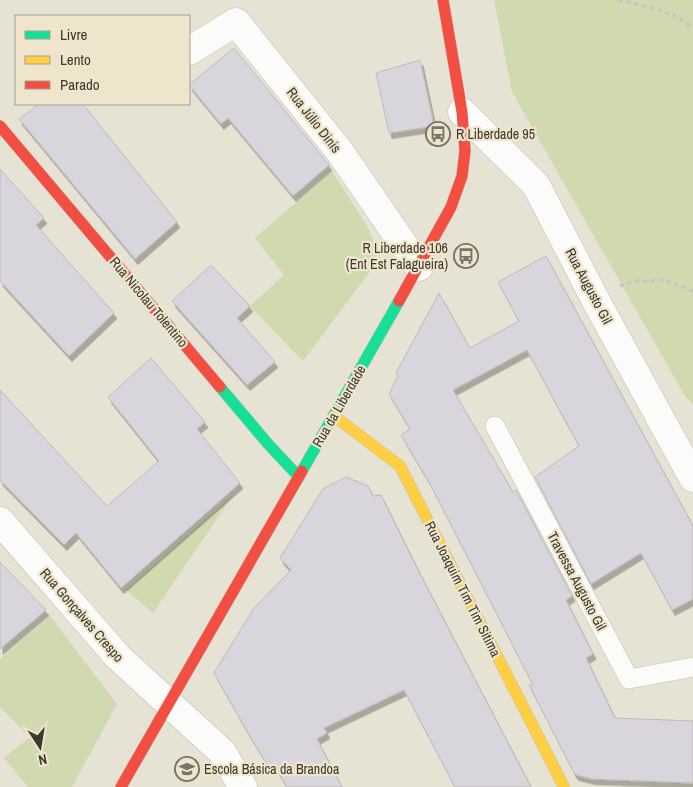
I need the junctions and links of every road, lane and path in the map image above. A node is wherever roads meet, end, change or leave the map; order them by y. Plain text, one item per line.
1 (443, 0) edge
2 (619, 0) edge
3 (693, 28) edge
4 (190, 50) edge
5 (462, 112) junction
6 (0, 126) edge
7 (419, 267) junction
8 (693, 292) edge
9 (594, 295) junction
10 (334, 416) junction
11 (495, 426) dead end
12 (299, 476) junction
13 (693, 478) edge
14 (0, 520) edge
15 (693, 667) edge
16 (169, 704) junction
17 (121, 787) edge
18 (243, 787) edge
19 (564, 787) edge

1 - 5 street, Rua da Liberdade
2 - 3 path
4 - 7 street, Rua Júlio Dinis
5 - 7 street, Rua da Liberdade
5 - 9 street, Rua Augusto Gil
6 - 12 street, Rua Nicolau Tolentino
7 - 10 street, Rua da Liberdade
8 - 9 path
9 - 13 street, Rua Augusto Gil
10 - 12 street, Rua da Liberdade
10 - 19 street, Rua Joaquim Tim Tim Sitima
11 - 15 lane, Travessa Augusto Gil
12 - 16 street, Rua da Liberdade
14 - 16 street, Rua Gonçalves Crespo
16 - 17 street, Rua da Liberdade
16 - 18 street, Rua Gonçalves Crespo

